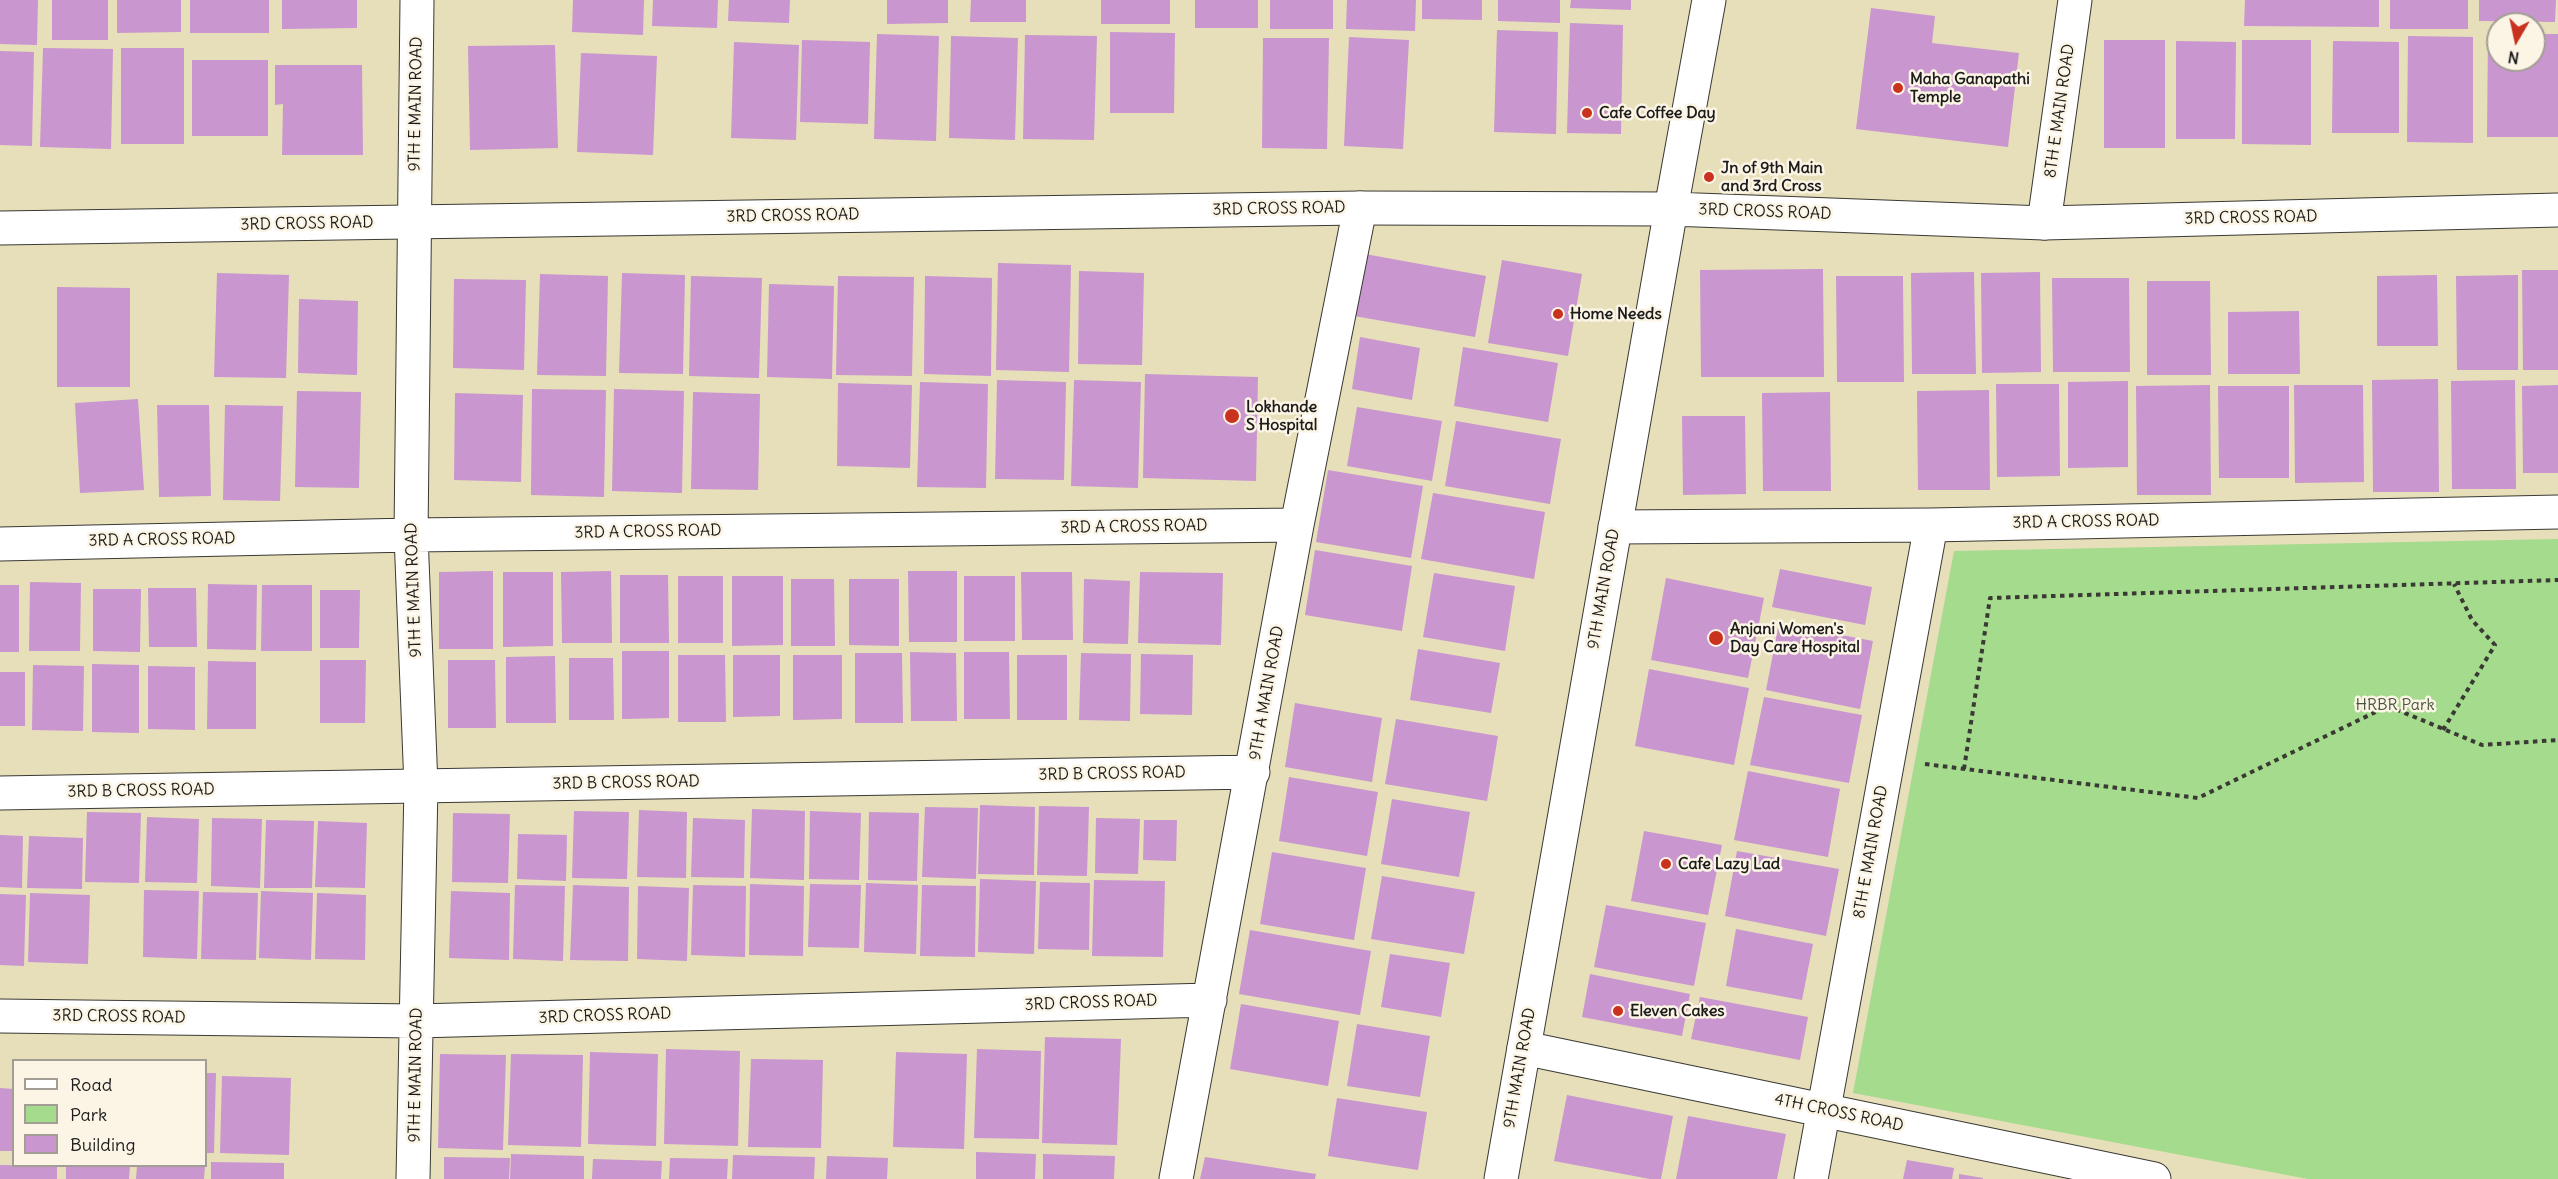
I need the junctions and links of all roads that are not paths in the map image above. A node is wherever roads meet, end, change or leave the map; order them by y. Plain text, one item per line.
1 (417, 0) edge
2 (1709, 0) edge
3 (2076, 0) edge
4 (1360, 208) junction
5 (1671, 209) junction
6 (2558, 210) edge
7 (415, 222) junction
8 (2044, 223) junction
9 (0, 228) edge
10 (2558, 512) edge
11 (1297, 525) junction
12 (1931, 525) junction
13 (1615, 527) junction
14 (411, 535) junction
15 (0, 544) edge
16 (1253, 772) junction
17 (421, 786) junction
18 (0, 793) edge
19 (1210, 1000) junction
20 (0, 1016) edge
21 (417, 1021) junction
22 (1524, 1048) junction
23 (1824, 1110) junction
24 (2100, 1174) edge
25 (413, 1179) edge
26 (1176, 1179) edge
27 (1501, 1179) edge
28 (1811, 1179) edge
29 (2154, 1179) edge

1 - 7 street, 9TH E MAIN ROAD
2 - 5 street, 9TH MAIN ROAD
3 - 8 street, 8TH E MAIN ROAD
4 - 5 street, 3RD CROSS ROAD
4 - 7 street, 3RD CROSS ROAD
4 - 11 street, 9TH A MAIN ROAD
5 - 8 street, 3RD CROSS ROAD
5 - 13 street, 9TH MAIN ROAD
6 - 8 street, 3RD CROSS ROAD
7 - 9 street, 3RD CROSS ROAD
7 - 14 street, 9TH E MAIN ROAD
10 - 12 street, 3RD A CROSS ROAD
11 - 14 street, 3RD A CROSS ROAD
11 - 16 street, 9TH A MAIN ROAD
12 - 13 street, 3RD A CROSS ROAD
12 - 23 street, 8TH E MAIN ROAD
13 - 22 street, 9TH MAIN ROAD
14 - 15 street, 3RD A CROSS ROAD
14 - 17 street, 9TH E MAIN ROAD
16 - 17 street, 3RD B CROSS ROAD
16 - 19 street, 9TH A MAIN ROAD
17 - 18 street, 3RD B CROSS ROAD
17 - 21 street, 9TH E MAIN ROAD
19 - 21 street, 3RD CROSS ROAD
19 - 26 street, 9TH A MAIN ROAD
20 - 21 street, 3RD CROSS ROAD
21 - 25 street, 9TH E MAIN ROAD
22 - 23 street, 4TH CROSS ROAD
22 - 27 street, 9TH MAIN ROAD
23 - 24 street, 4TH CROSS ROAD
23 - 28 street, 8TH E MAIN ROAD
24 - 29 street, 4TH CROSS ROAD

